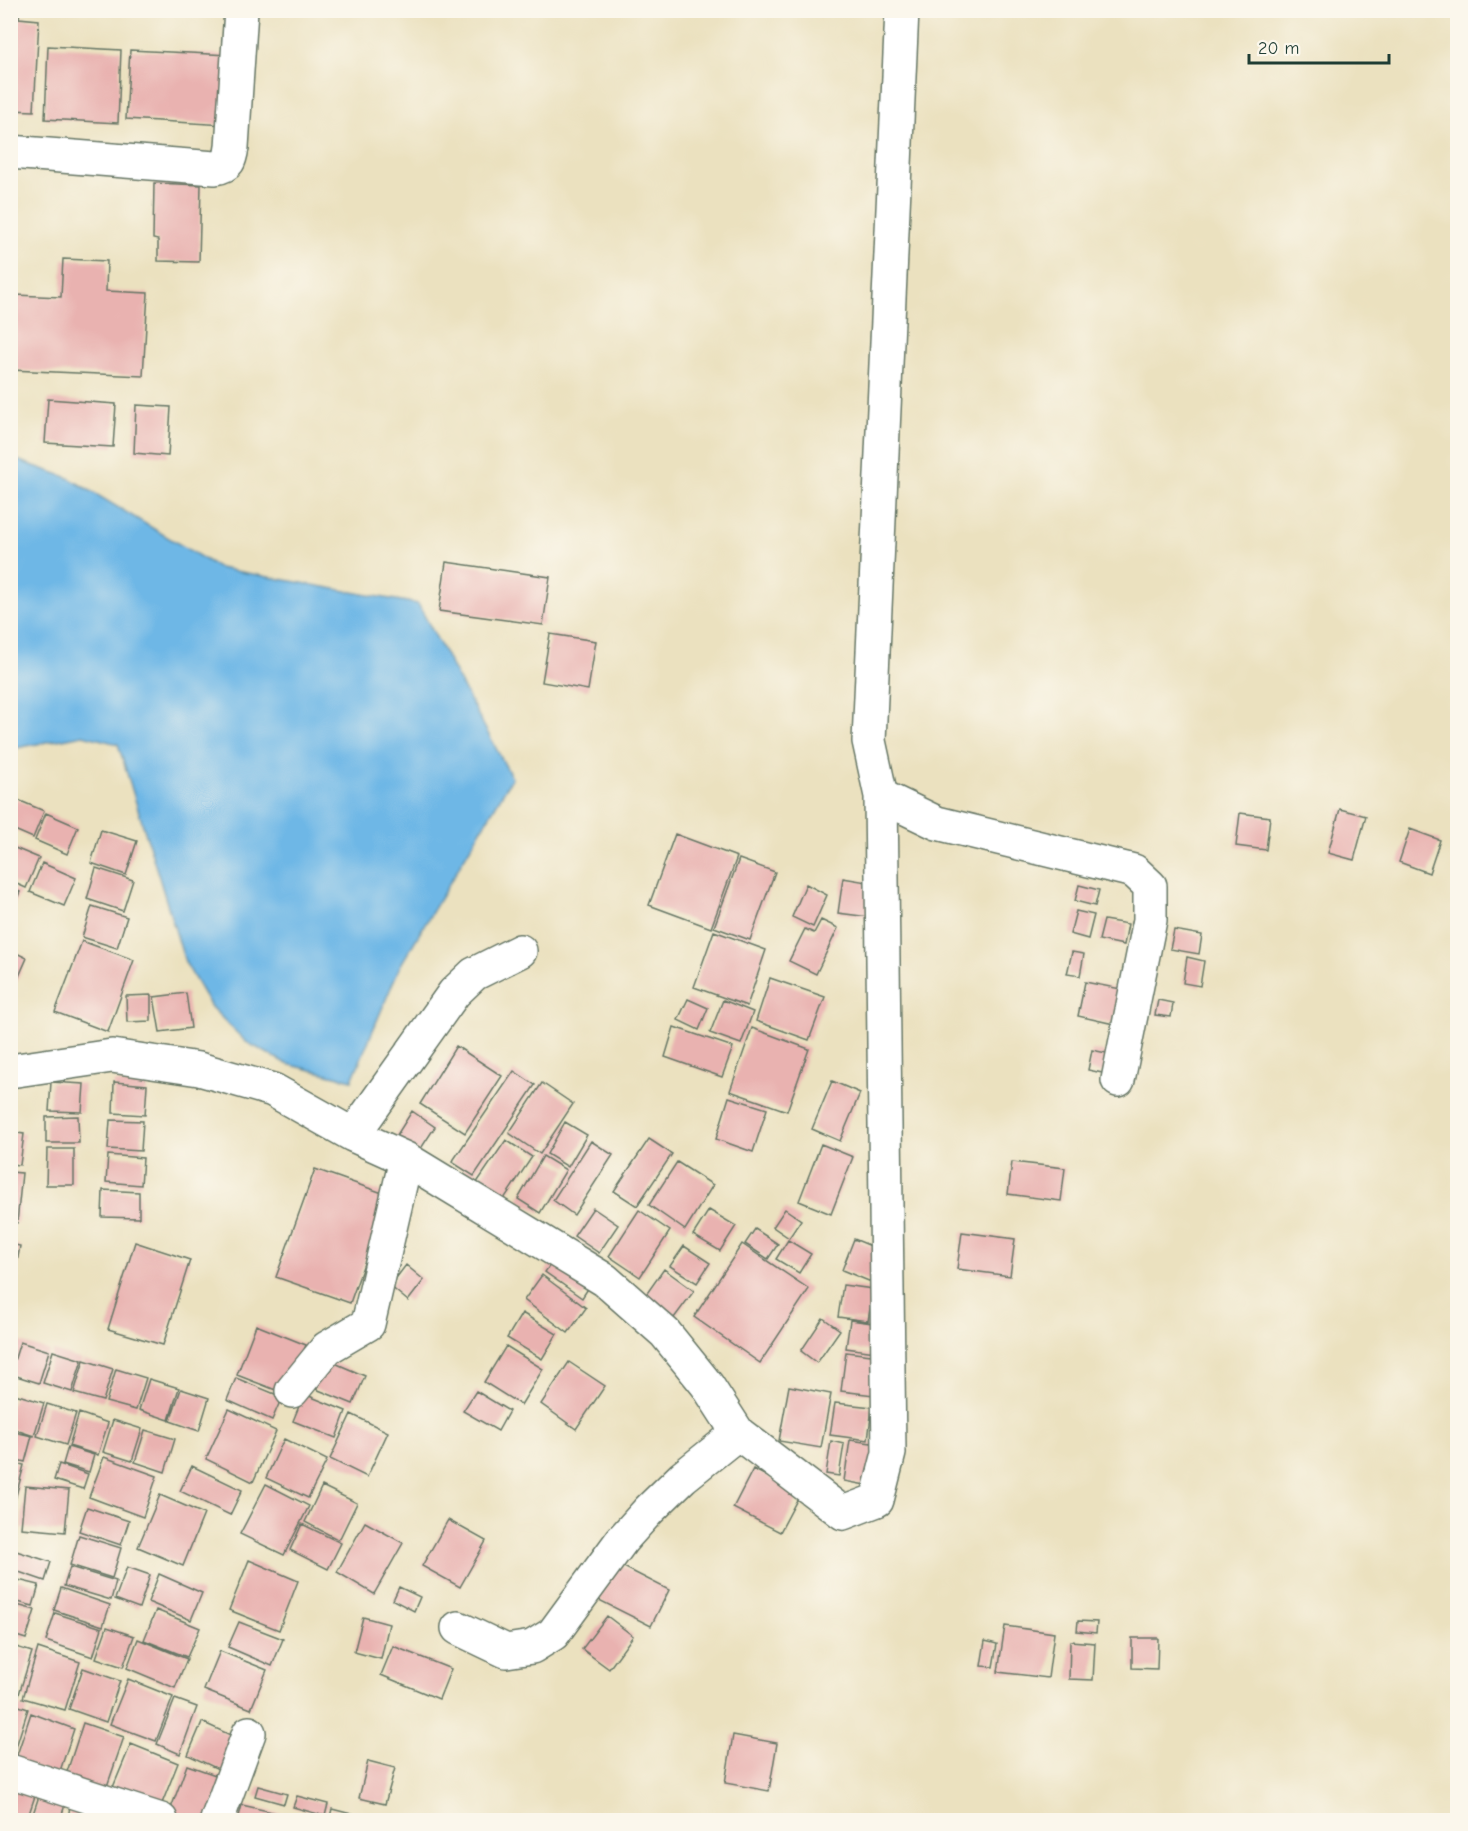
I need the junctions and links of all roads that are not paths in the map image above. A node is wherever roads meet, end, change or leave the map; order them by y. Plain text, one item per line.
1 (241, 10) edge
2 (902, 10) edge
3 (10, 152) edge
4 (881, 796) junction
5 (520, 951) dead end
6 (10, 1071) edge
7 (1118, 1080) dead end
8 (353, 1136) junction
9 (406, 1159) junction
10 (292, 1391) dead end
11 (738, 1433) junction
12 (458, 1628) dead end
13 (249, 1734) dead end
14 (10, 1772) edge
15 (161, 1821) edge
16 (217, 1821) edge

1 - 3 street
2 - 4 street
4 - 7 street
4 - 11 street
5 - 8 street
6 - 8 street
8 - 9 street
9 - 10 street
9 - 11 street
11 - 12 street
13 - 16 street
14 - 15 street

